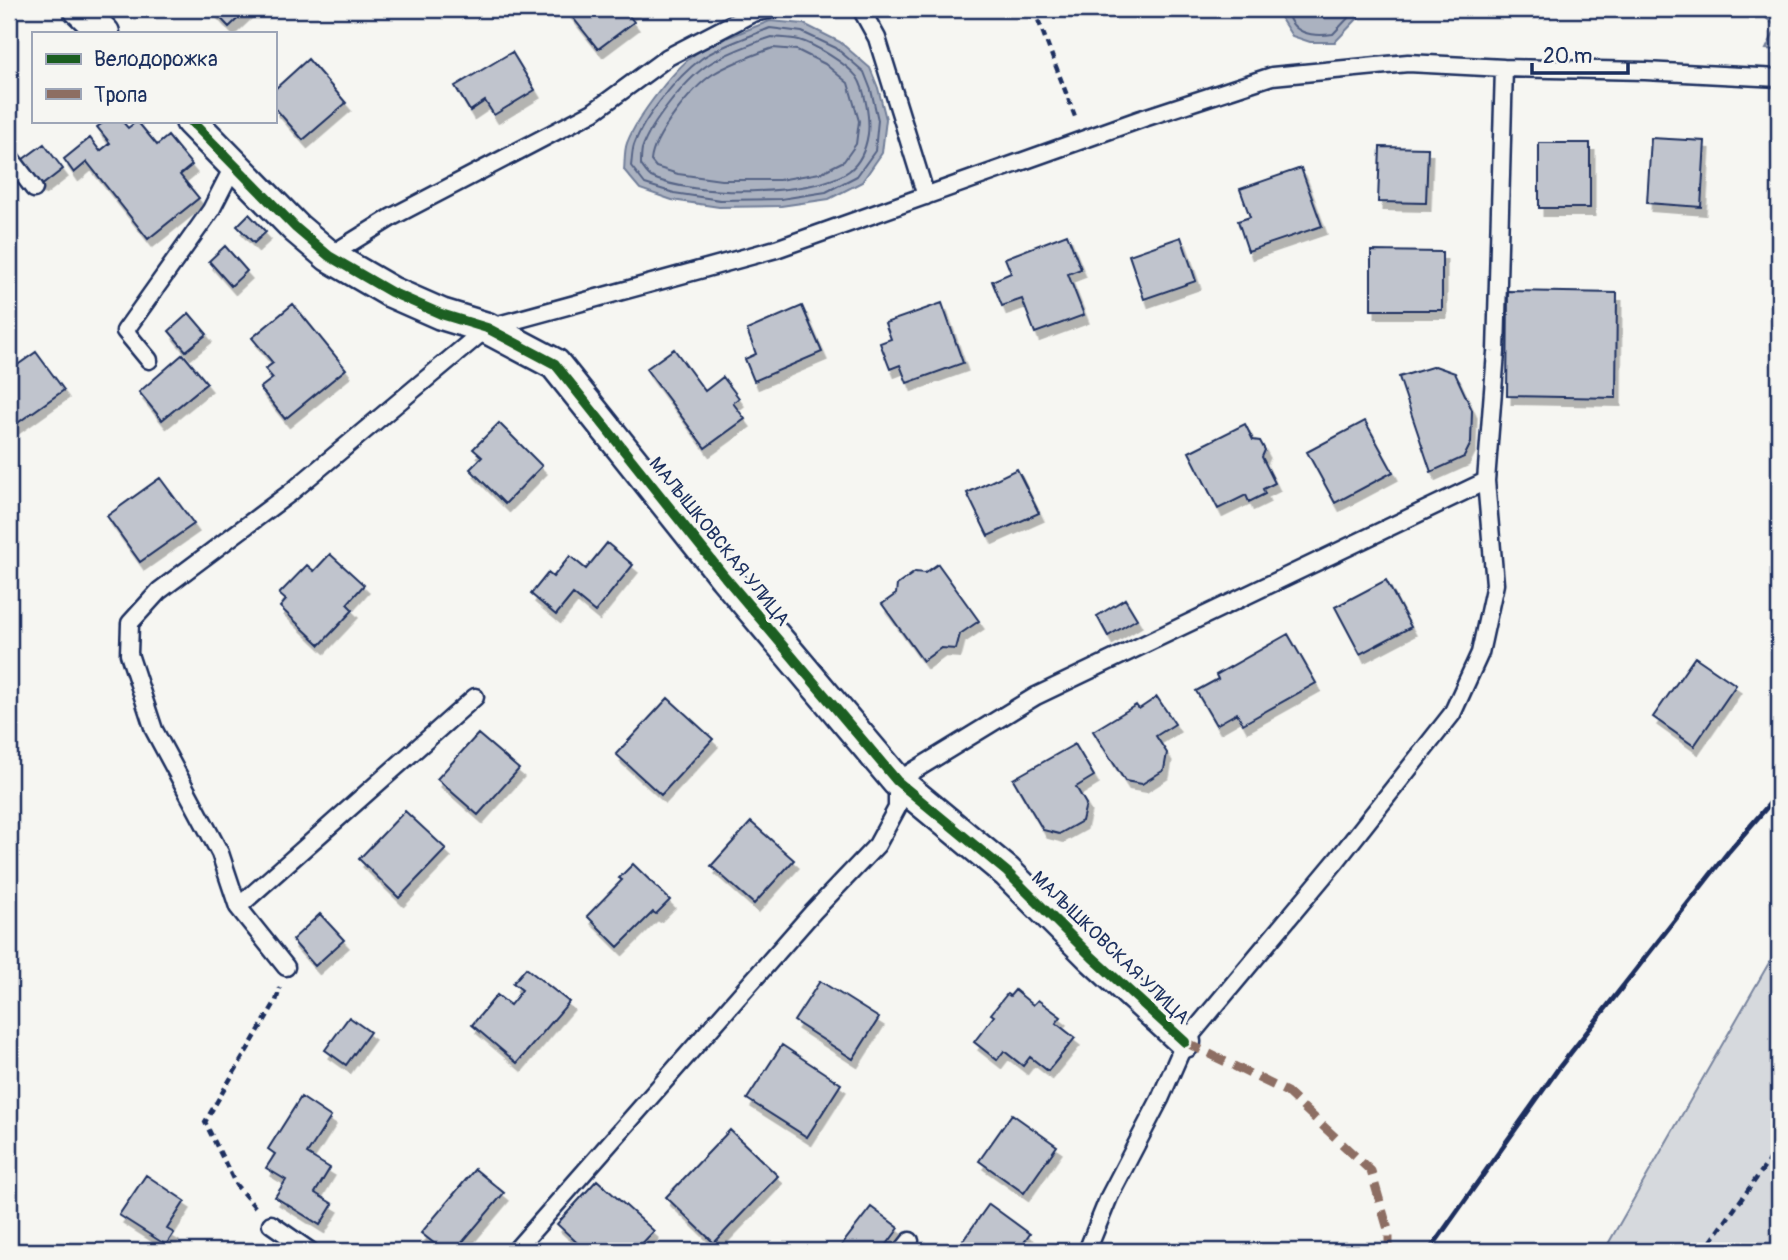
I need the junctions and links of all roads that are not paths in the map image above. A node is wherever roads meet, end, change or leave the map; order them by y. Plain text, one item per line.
1 (79, 9) edge
2 (773, 9) edge
3 (860, 9) edge
4 (103, 32) edge
5 (1504, 68) junction
6 (1779, 78) edge
7 (192, 122) edge
8 (9, 156) edge
9 (234, 165) junction
10 (34, 189) dead end
11 (926, 196) junction
12 (329, 256) junction
13 (487, 328) junction
14 (149, 360) dead end
15 (1486, 481) junction
16 (474, 697) dead end
17 (897, 781) junction
18 (238, 907) junction
19 (286, 967) road end
20 (1185, 1042) junction
21 (271, 1224) road end
22 (310, 1251) edge
23 (515, 1251) edge
24 (1087, 1251) edge

1 - 4 street
2 - 12 lane
3 - 11 lane
5 - 6 lane
5 - 11 lane
5 - 15 lane
7 - 9 street, МАЛЫШКОВСКАЯ УЛИЦА
8 - 10 lane
9 - 12 street, МАЛЫШКОВСКАЯ УЛИЦА
9 - 14 lane
11 - 13 lane
12 - 13 street, МАЛЫШКОВСКАЯ УЛИЦА
13 - 17 street, МАЛЫШКОВСКАЯ УЛИЦА
13 - 18 lane
15 - 17 lane
15 - 20 lane
16 - 18 lane
17 - 20 street, МАЛЫШКОВСКАЯ УЛИЦА
17 - 23 lane
18 - 19 lane
20 - 24 lane
21 - 22 lane

